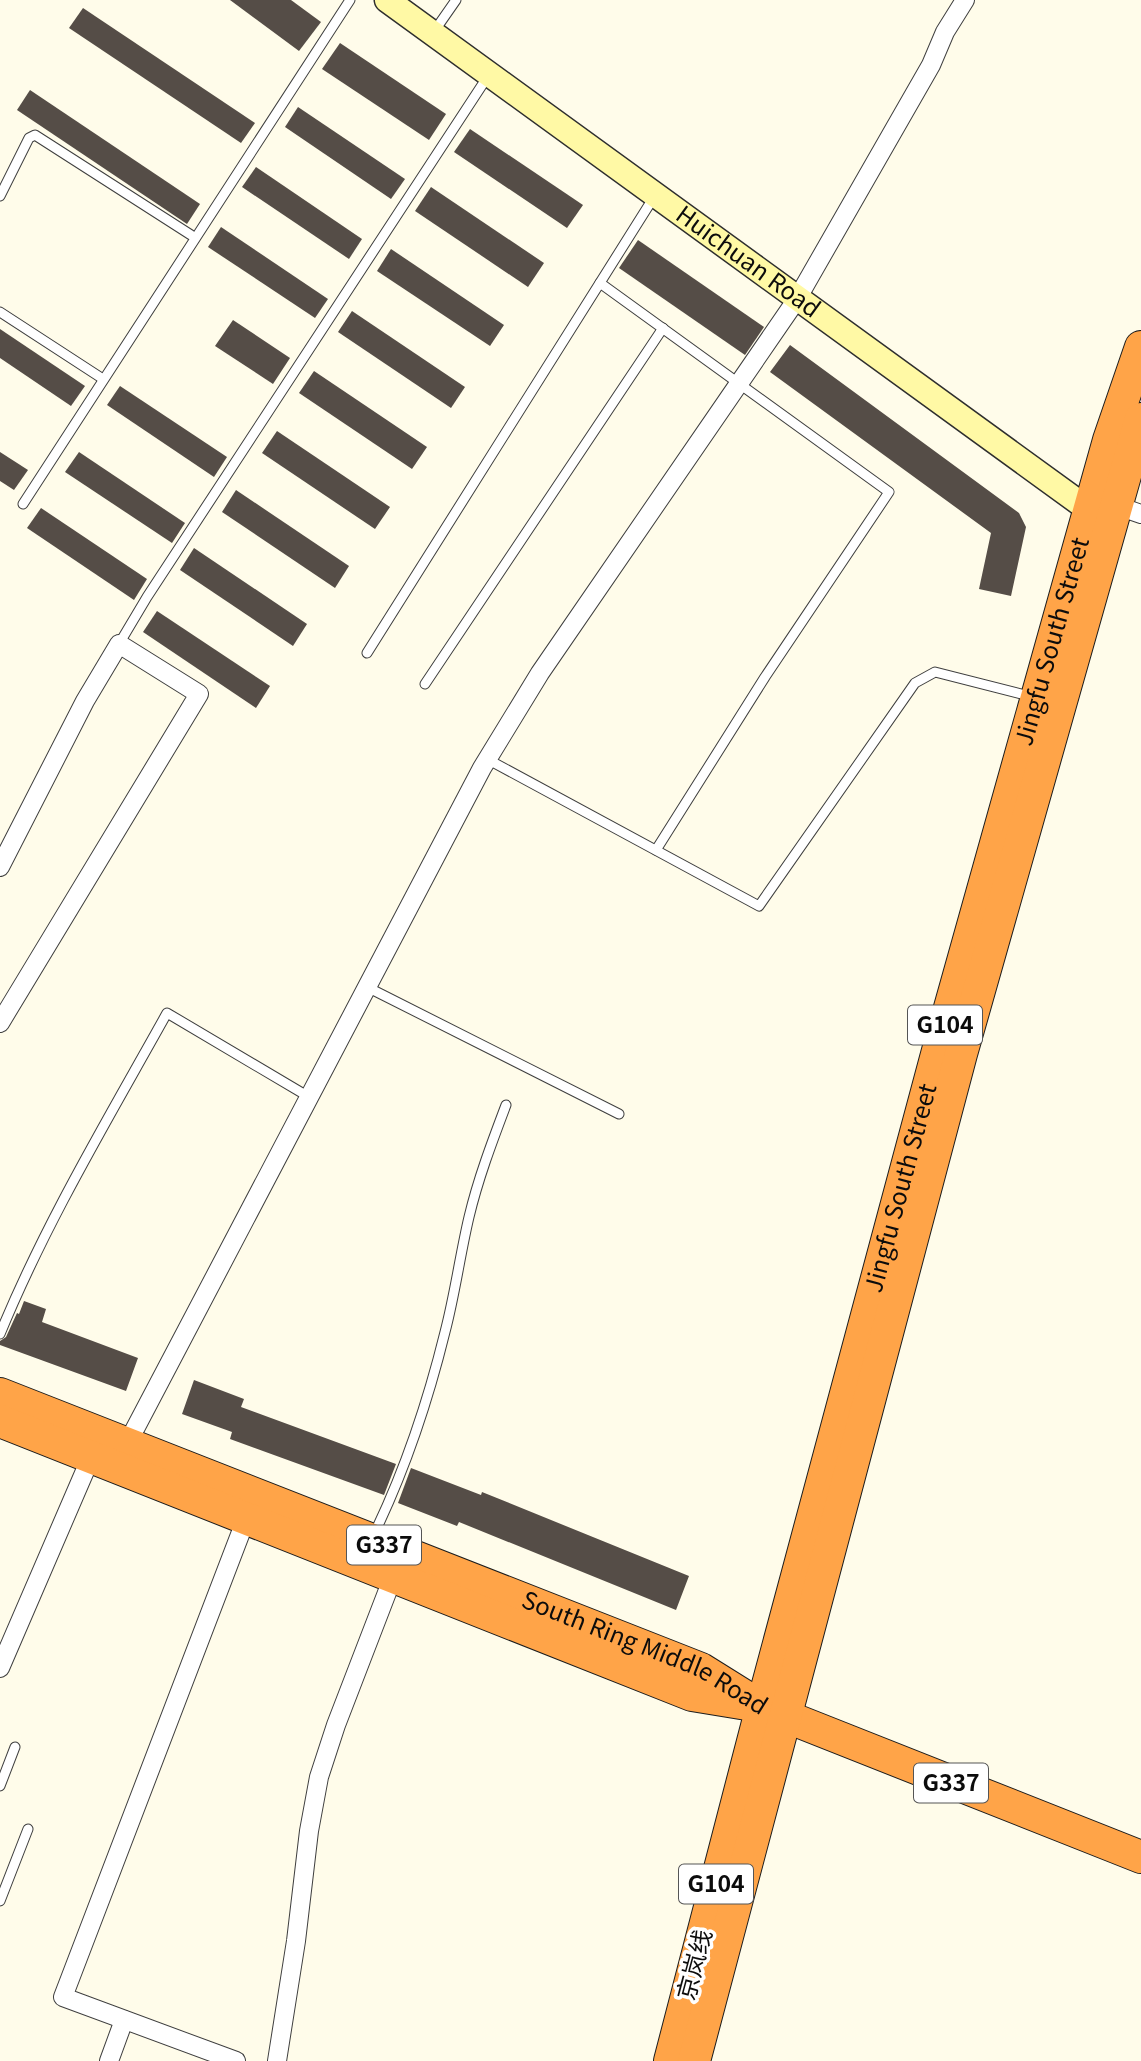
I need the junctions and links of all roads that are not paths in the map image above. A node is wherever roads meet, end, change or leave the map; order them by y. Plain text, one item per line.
1 (350, 0) edge
2 (387, 0) edge
3 (456, 0) edge
4 (965, 0) edge
5 (433, 33) junction
6 (489, 74) junction
7 (0, 196) edge
8 (655, 196) junction
9 (191, 235) dead end
10 (600, 283) junction
11 (796, 299) junction
12 (0, 312) edge
13 (663, 328) junction
14 (1141, 347) edge
15 (103, 379) junction
16 (739, 383) junction
17 (1141, 419) edge
18 (23, 504) dead end
19 (1114, 514) edge
20 (119, 644) junction
21 (367, 653) dead end
22 (425, 684) dead end
23 (1037, 698) junction
24 (487, 759) junction
25 (656, 850) junction
26 (0, 867) edge
27 (366, 987) junction
28 (0, 996) edge
29 (2, 1020) edge
30 (309, 1097) junction
31 (506, 1105) dead end
32 (619, 1114) dead end
33 (0, 1334) edge
34 (0, 1394) edge
35 (0, 1421) edge
36 (127, 1444) junction
37 (91, 1457) junction
38 (246, 1519) junction
39 (371, 1540) junction
40 (393, 1577) junction
41 (0, 1668) edge
42 (773, 1712) junction
43 (15, 1746) dead end
44 (0, 1786) edge
45 (28, 1829) dead end
46 (1141, 1857) edge
47 (0, 1901) edge
48 (124, 2020) junction
49 (109, 2061) edge
50 (236, 2061) edge
51 (277, 2061) edge
52 (670, 2061) edge
53 (694, 2061) edge

1 - 15 lane
2 - 5 street, Huichuan Road
3 - 5 lane
4 - 11 street
5 - 6 street, Huichuan Road
6 - 8 street, Huichuan Road
6 - 20 lane
7 - 9 lane
8 - 10 lane
8 - 11 street, Huichuan Road
10 - 13 lane
10 - 21 lane
11 - 16 street
11 - 19 street, Huichuan Road
12 - 15 lane
13 - 16 lane
13 - 22 lane
14 - 19 highway, Jingfu South Street / G104
15 - 18 lane
16 - 24 street
16 - 25 lane
17 - 19 highway, Jingfu South Street / G104
19 - 23 highway, Jingfu South Street / G104
19 - 42 highway, Jingfu South Street / G104
20 - 26 street
20 - 29 street
23 - 25 lane
23 - 42 highway, Jingfu South Street / G104
24 - 25 lane
24 - 27 street
27 - 30 street
27 - 32 lane
28 - 29 street
30 - 33 lane
30 - 36 street
31 - 39 lane
34 - 36 highway, South Ring Middle Road / G337
35 - 37 highway, South Ring Middle Road / G337
36 - 39 highway, South Ring Middle Road / G337
37 - 38 highway, South Ring Middle Road / G337
37 - 41 street
38 - 40 highway, South Ring Middle Road / G337
38 - 48 street
39 - 42 highway, South Ring Middle Road / G337
40 - 42 highway, South Ring Middle Road / G337
40 - 51 street
42 - 46 highway, G337
42 - 52 highway, 京岚线 / G104
42 - 53 highway, 京岚线 / G104
43 - 44 lane
45 - 47 lane
48 - 49 street
48 - 50 street

